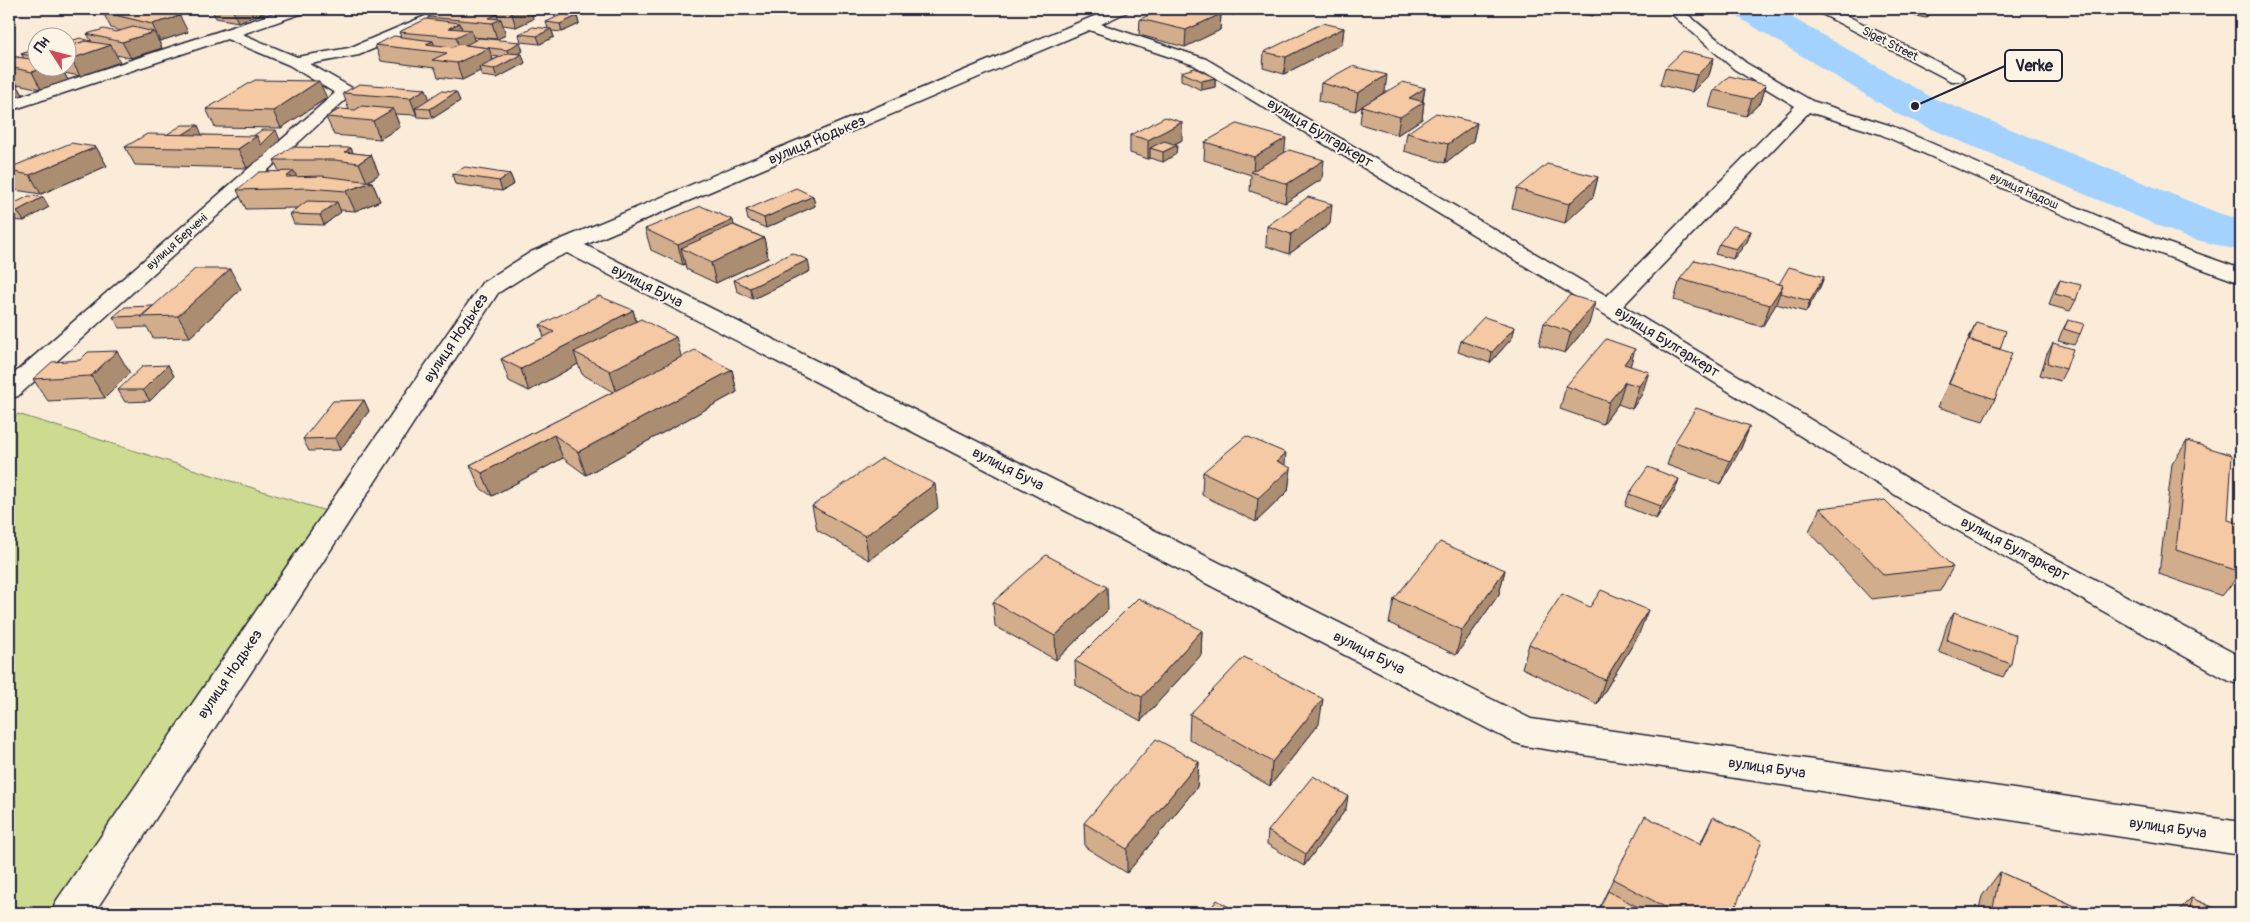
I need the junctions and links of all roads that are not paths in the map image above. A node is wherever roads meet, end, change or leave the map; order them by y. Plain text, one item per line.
1 (301, 9) edge
2 (454, 9) edge
3 (1122, 9) edge
4 (1673, 9) edge
5 (1823, 9) edge
6 (1089, 25) junction
7 (227, 33) junction
8 (295, 62) junction
9 (349, 72) junction
10 (1957, 78) dead end
11 (1806, 105) junction
12 (9, 106) edge
13 (568, 245) junction
14 (2241, 276) edge
15 (1609, 306) junction
16 (9, 392) edge
17 (2241, 672) edge
18 (2241, 839) edge
19 (71, 913) edge

1 - 7 street
2 - 9 street, вулиця Берчені
3 - 6 street, вулиця Нодькез
4 - 11 street, вулиця Надош
5 - 10 street, Siget Street
6 - 13 street, вулиця Нодькез
6 - 15 street, вулиця Булгаркерт
7 - 8 street
7 - 12 street
8 - 9 street
8 - 9 street, вулиця Берчені
9 - 16 street, вулиця Берчені
11 - 14 street, вулиця Надош
11 - 15 street
13 - 18 street, вулиця Буча
13 - 19 street, вулиця Нодькез
15 - 17 street, вулиця Булгаркерт

